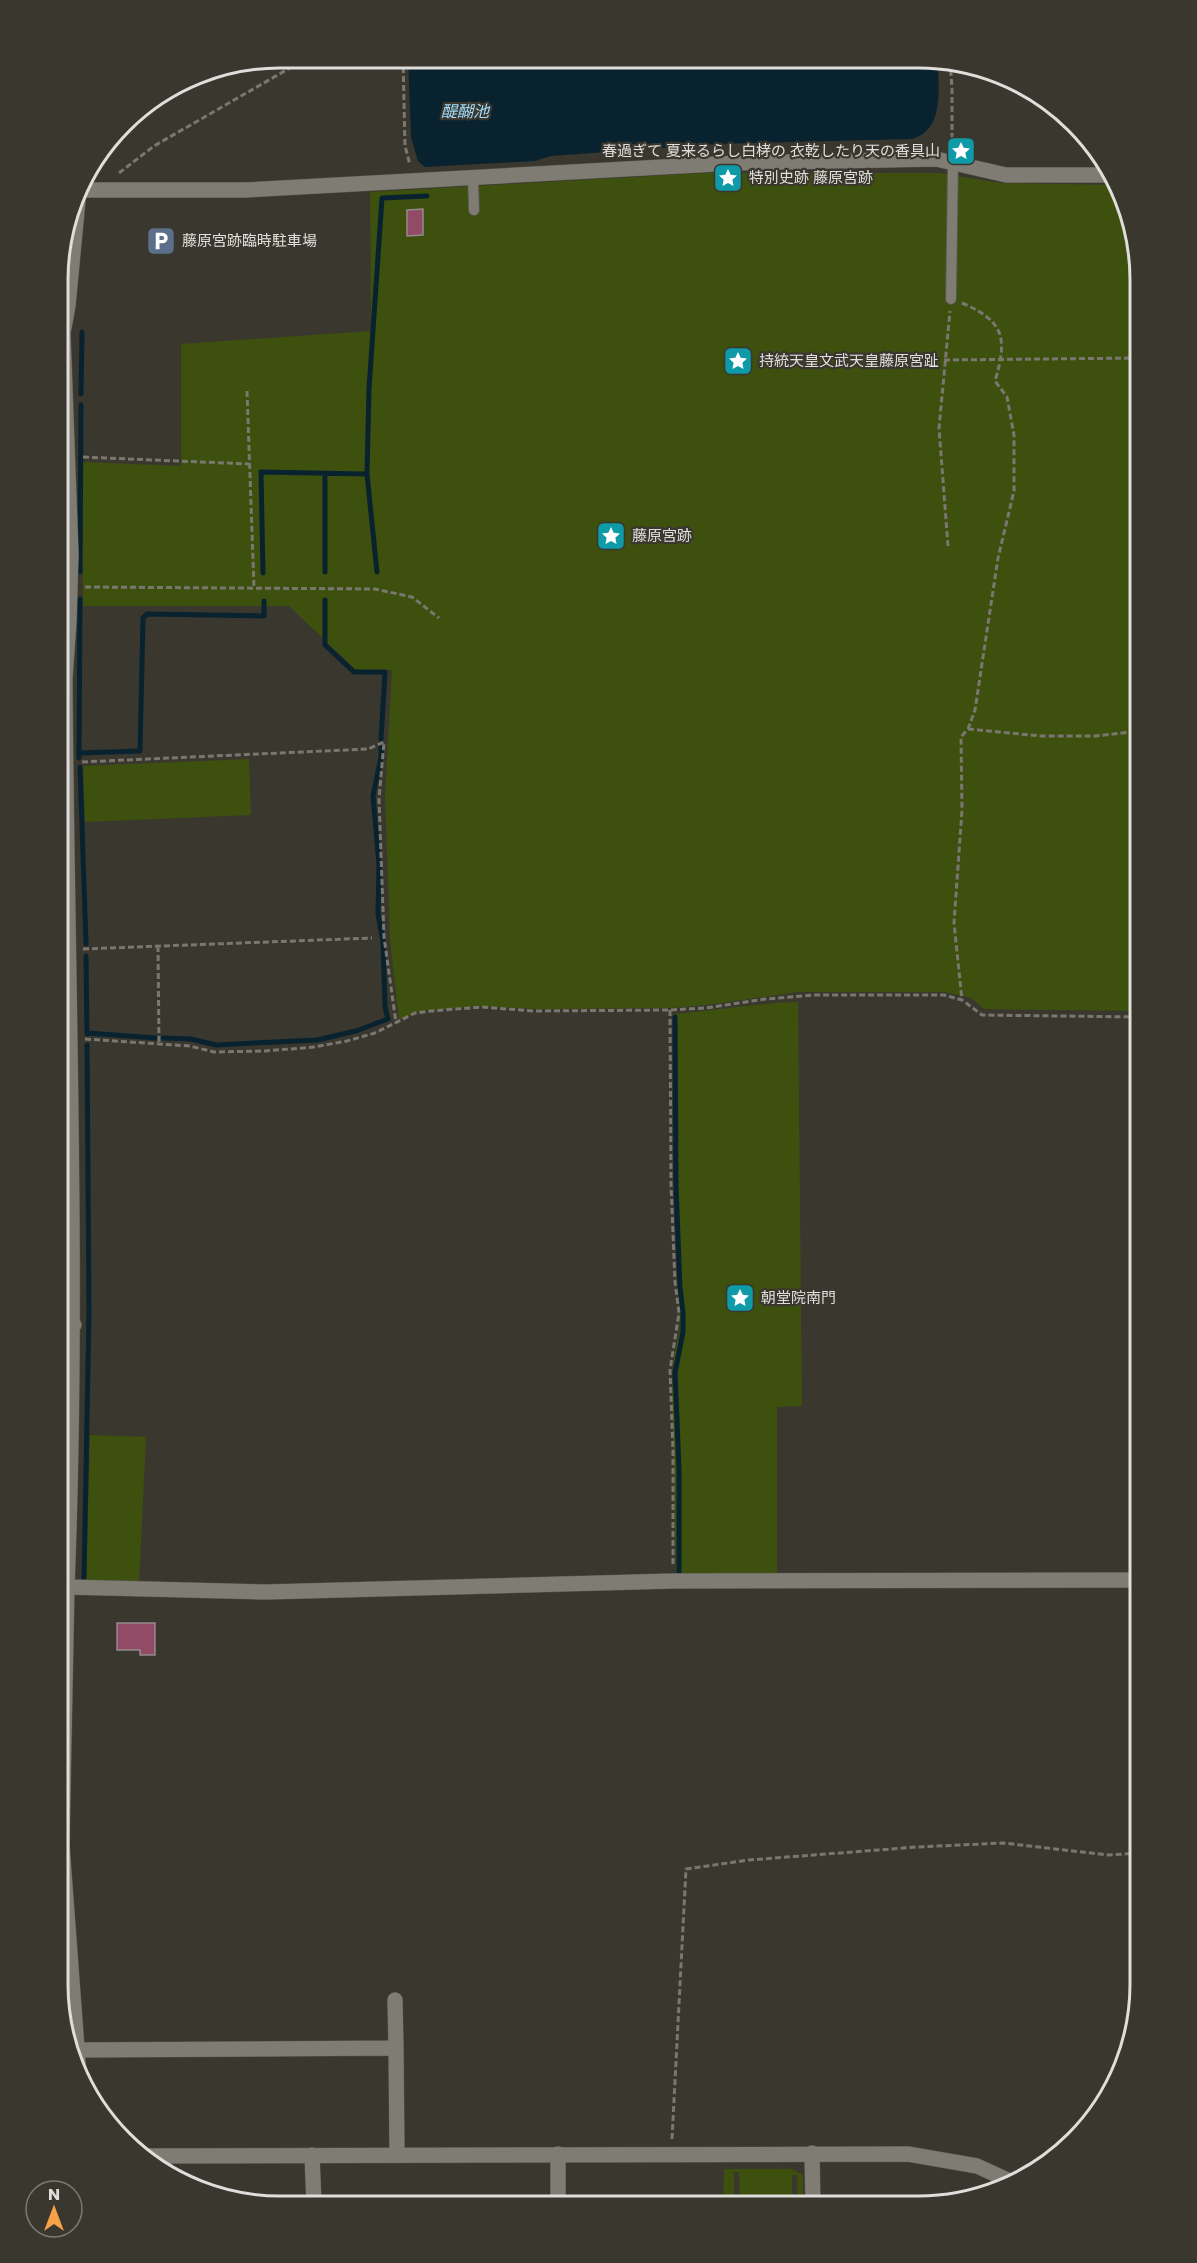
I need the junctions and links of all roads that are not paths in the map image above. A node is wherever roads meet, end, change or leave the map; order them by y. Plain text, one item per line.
1 (953, 162) junction
2 (1102, 175) edge
3 (472, 178) junction
4 (88, 189) edge
5 (474, 210) dead end
6 (76, 223) edge
7 (951, 298) road end
8 (68, 306) edge
9 (68, 492) edge
10 (68, 618) edge
11 (68, 902) edge
12 (68, 971) edge
13 (68, 1134) edge
14 (68, 1325) edge
15 (74, 1325) junction
16 (68, 1456) edge
17 (1130, 1580) edge
18 (68, 1587) edge
19 (68, 1927) edge
20 (395, 2001) dead end
21 (76, 2043) edge
22 (396, 2048) junction
23 (79, 2050) edge
24 (397, 2154) junction
25 (558, 2154) junction
26 (812, 2154) junction
27 (312, 2155) junction
28 (156, 2156) edge
29 (1002, 2177) edge
30 (314, 2196) edge
31 (558, 2196) edge
32 (813, 2196) edge

1 - 2 street
1 - 3 street
1 - 7 lane
3 - 4 street
3 - 5 lane
6 - 8 street
9 - 10 street
11 - 12 street
13 - 15 street
14 - 15 street
15 - 16 street
17 - 18 street
19 - 21 street
20 - 22 street
22 - 23 street
22 - 24 street
24 - 25 street
24 - 27 street
25 - 26 street
25 - 31 street
26 - 29 street
26 - 32 street
27 - 28 street
27 - 30 street

